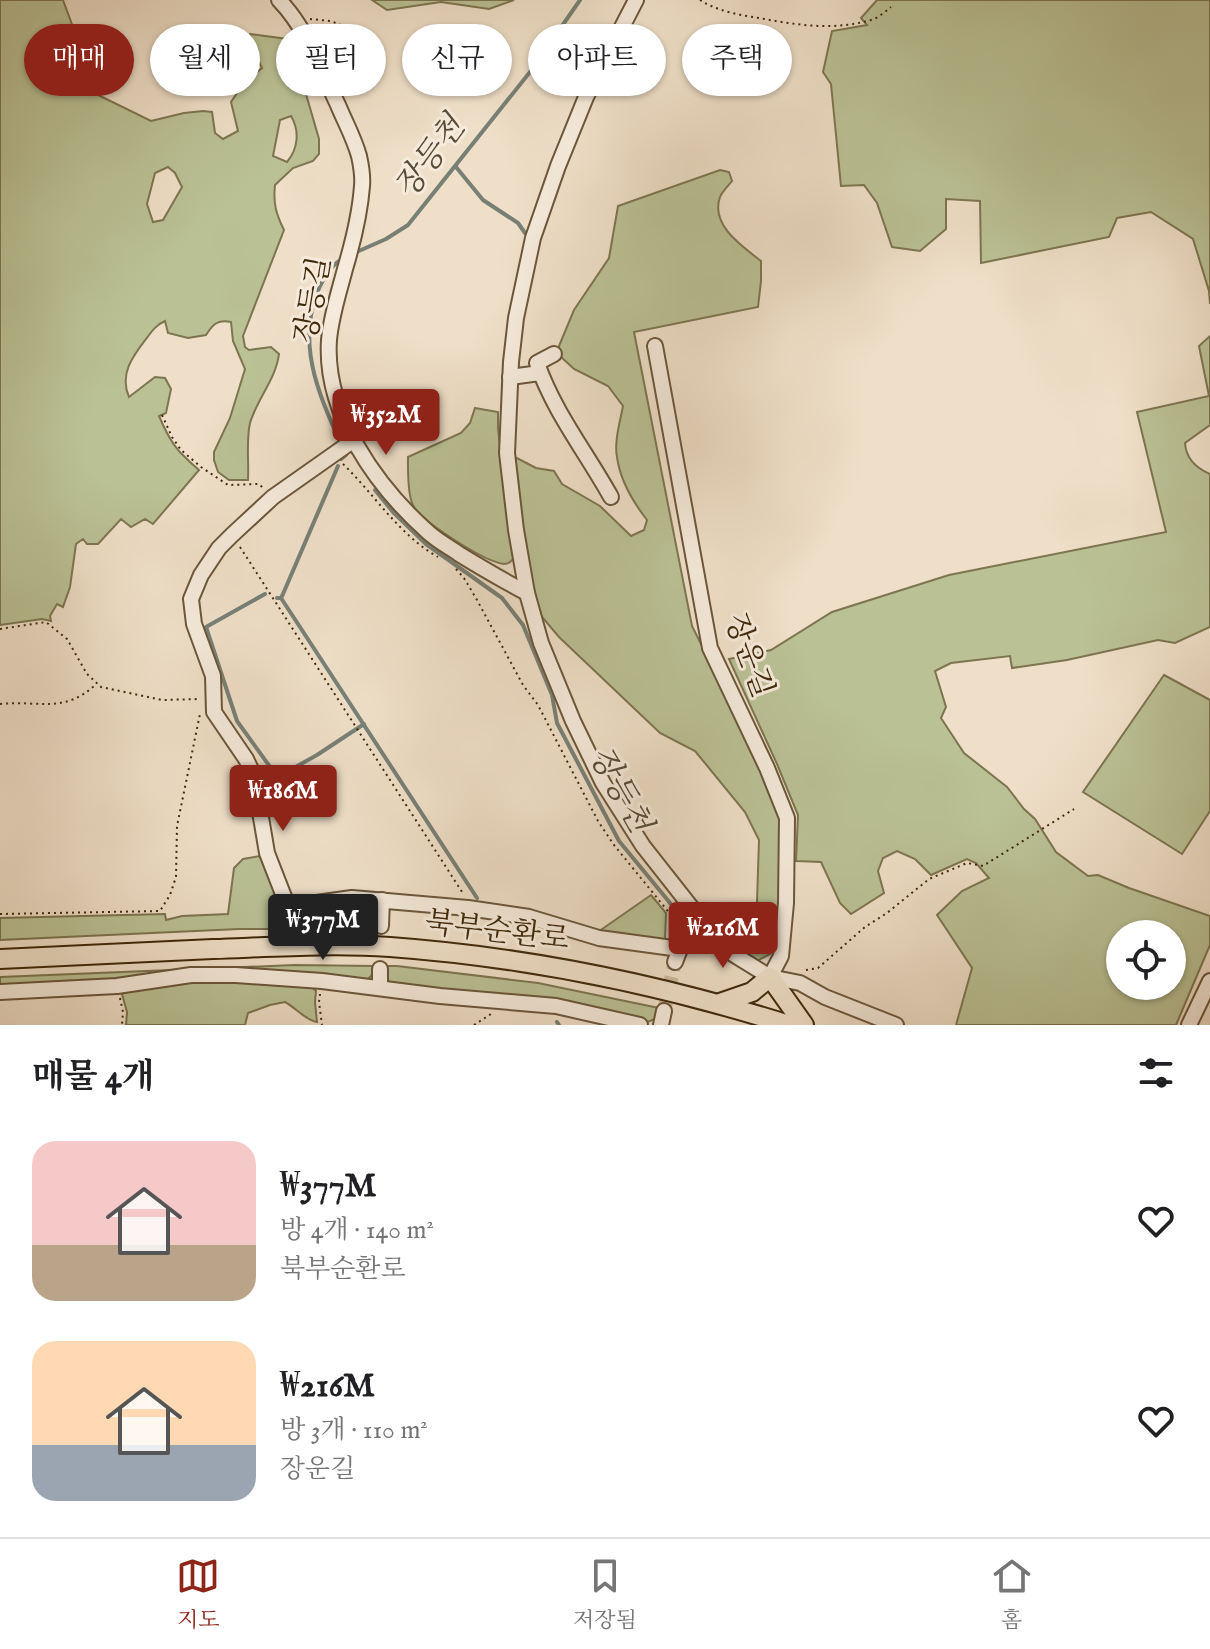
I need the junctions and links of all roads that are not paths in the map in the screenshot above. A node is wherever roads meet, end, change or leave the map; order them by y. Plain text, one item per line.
1 (279, 0) edge
2 (636, 0) edge
3 (655, 346) dead end
4 (554, 354) dead end
5 (540, 373) junction
6 (510, 377) junction
7 (342, 448) junction
8 (611, 497) dead end
9 (527, 593) junction
10 (382, 900) junction
11 (381, 926) dead end
12 (706, 926) junction
13 (0, 959) edge
14 (380, 969) dead end
15 (770, 977) junction
16 (1210, 981) edge
17 (380, 988) junction
18 (0, 992) edge
19 (720, 1003) junction
20 (640, 1025) edge
21 (789, 1025) edge
22 (804, 1025) edge
23 (896, 1025) edge
24 (1189, 1025) edge

1 - 7 street, 장등길
2 - 6 street
3 - 15 street, 장운길
4 - 5 street
5 - 6 street
5 - 8 street
6 - 9 street
7 - 9 street, 장등길
7 - 10 street
9 - 12 street
10 - 11 street
10 - 12 street
12 - 15 street
13 - 19 main road, 북부순환로
14 - 17 street
15 - 19 main road
15 - 22 main road
15 - 23 street
16 - 24 street
17 - 18 street
17 - 20 street
19 - 21 main road, 북부순환로

